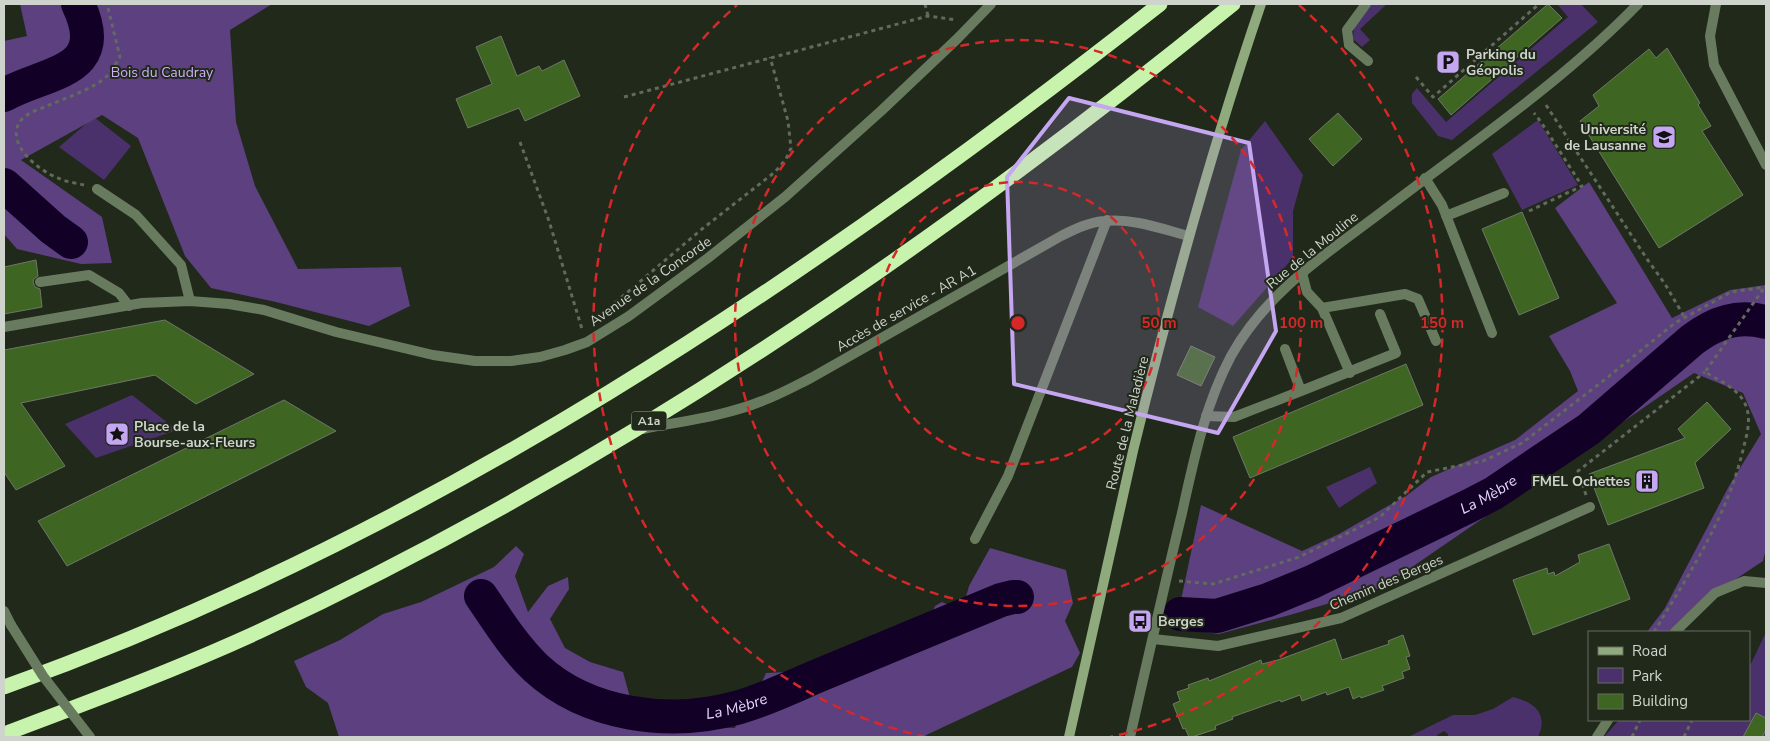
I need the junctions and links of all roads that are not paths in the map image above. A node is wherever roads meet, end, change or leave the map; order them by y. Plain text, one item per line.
1 (991, 4) edge
2 (1160, 4) edge
3 (1233, 4) edge
4 (1261, 4) edge
5 (1366, 4) edge
6 (1638, 4) edge
7 (1716, 4) edge
8 (1368, 61) dead end
9 (1766, 165) edge
10 (1425, 178) junction
11 (97, 188) road end
12 (1504, 193) dead end
13 (1446, 216) junction
14 (1107, 220) junction
15 (1189, 236) junction
16 (1302, 273) junction
17 (40, 282) dead end
18 (190, 301) junction
19 (129, 306) junction
20 (1322, 308) junction
21 (1380, 314) dead end
22 (4, 327) edge
23 (1492, 333) dead end
24 (1436, 341) dead end
25 (1285, 349) dead end
26 (1350, 372) junction
27 (1302, 391) junction
28 (1206, 416) junction
29 (634, 431) junction
30 (1590, 507) road end
31 (975, 539) dead end
32 (1766, 583) edge
33 (4, 611) edge
34 (1675, 631) edge
35 (1153, 639) junction
36 (4, 687) edge
37 (1607, 721) edge
38 (4, 734) edge
39 (90, 737) edge
40 (1069, 737) edge
41 (1130, 737) edge
42 (1598, 737) edge

1 - 18 street, Avenue de la Concorde
2 - 36 highway
3 - 29 highway, A1a
4 - 15 main road, Route de la Maladière
5 - 8 street
6 - 10 street, Rue de la Mouline
7 - 9 street
10 - 13 street
10 - 16 street, Rue de la Mouline
11 - 18 street
12 - 13 street
13 - 23 street
14 - 15 street, Accès de service - AR A1
14 - 29 street, Accès de service - AR A1
14 - 31 street
15 - 40 main road, Route de la Maladière
16 - 20 street
16 - 28 street, Rue de la Mouline
17 - 19 street
18 - 19 street, Avenue de la Concorde
19 - 22 street, Avenue de la Concorde
20 - 24 street
20 - 26 street
21 - 26 street
25 - 27 street
26 - 27 street
27 - 28 street
28 - 35 street, Rue de la Mouline
29 - 38 highway, A1a
30 - 35 street, Chemin des Berges
32 - 34 street
33 - 39 street, bridge
35 - 41 street, Rue de la Mouline
37 - 42 street

